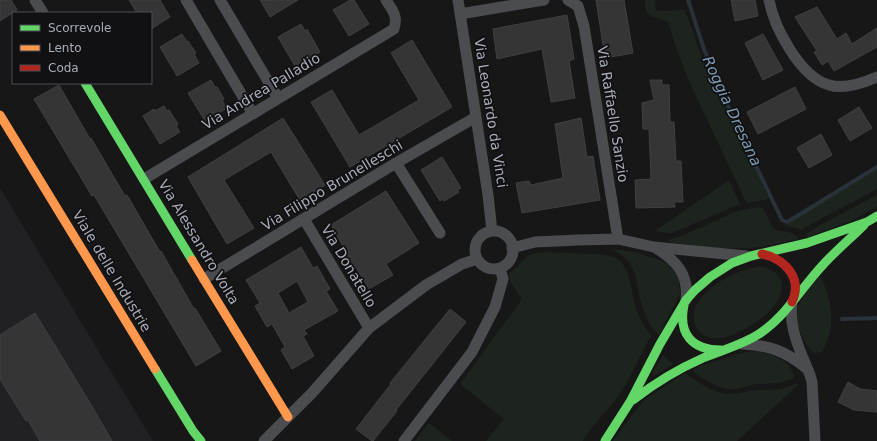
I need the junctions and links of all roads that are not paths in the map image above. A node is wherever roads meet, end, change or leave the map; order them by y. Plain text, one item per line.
1 (35, 0) edge
2 (186, 0) edge
3 (220, 0) edge
4 (386, 0) edge
5 (458, 0) edge
6 (544, 0) edge
7 (568, 0) edge
8 (769, 0) edge
9 (42, 12) edge
10 (460, 14) junction
11 (877, 78) edge
12 (86, 84) edge
13 (278, 98) junction
14 (253, 114) junction
15 (0, 115) edge
16 (476, 117) junction
17 (396, 163) junction
18 (144, 180) junction
19 (877, 216) edge
20 (304, 219) junction
21 (867, 222) junction
22 (492, 231) junction
23 (440, 233) dead end
24 (618, 239) junction
25 (654, 247) junction
26 (512, 248) junction
27 (762, 254) junction
28 (751, 256) junction
29 (477, 259) junction
30 (500, 268) junction
31 (204, 279) junction
32 (686, 300) junction
33 (792, 303) junction
34 (369, 328) junction
35 (737, 346) junction
36 (808, 370) junction
37 (630, 402) junction
38 (288, 417) junction
39 (202, 441) edge
40 (264, 441) edge
41 (404, 441) edge
42 (605, 441) edge
43 (815, 441) edge

1 - 9 street
2 - 14 street
3 - 13 street
4 - 13 street, Via Andrea Palladio
5 - 10 street, Via Leonardo da Vinci
6 - 10 street
7 - 24 street, Via Raffaello Sanzio
8 - 11 street
10 - 16 street, Via Leonardo da Vinci
12 - 18 street, Via Alessandro Volta
13 - 14 street, Via Andrea Palladio
14 - 18 street, Via Andrea Palladio
15 - 39 street, Viale delle Industrie
16 - 17 street, Via Filippo Brunelleschi
16 - 22 street, Via Leonardo da Vinci
17 - 20 street, Via Filippo Brunelleschi
17 - 23 street
18 - 31 street, Via Alessandro Volta
19 - 21 street
20 - 31 street, Via Filippo Brunelleschi
20 - 34 street, Via Donatello
21 - 27 street
21 - 33 street
22 - 26 street
22 - 29 street
24 - 25 street
24 - 26 street
25 - 28 street
25 - 32 street
26 - 30 street
27 - 28 street
27 - 33 street
28 - 32 street
29 - 30 street
29 - 34 street
30 - 41 street
31 - 38 street, Via Alessandro Volta
32 - 35 street
32 - 37 street
33 - 35 street
33 - 36 street
34 - 38 street
35 - 36 street
35 - 37 street
36 - 43 street
37 - 42 street
38 - 40 street

